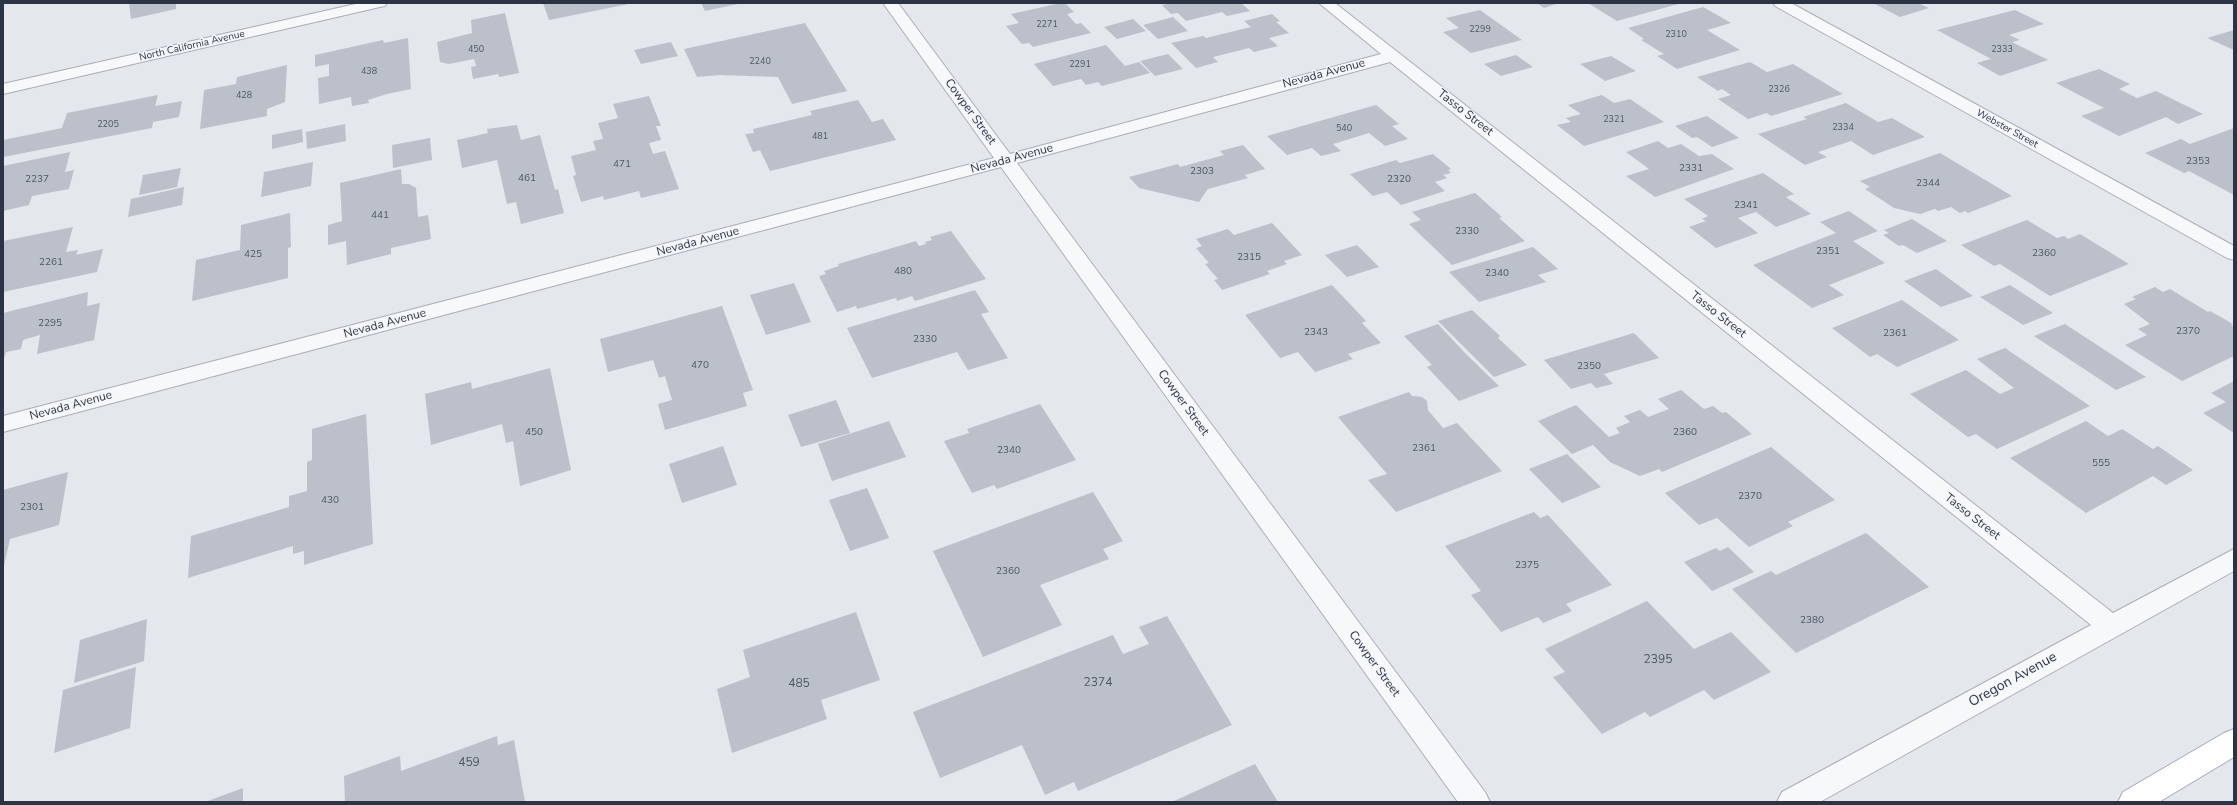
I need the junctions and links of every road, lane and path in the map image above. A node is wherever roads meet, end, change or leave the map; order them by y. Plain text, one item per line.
1 (380, 3) edge
2 (890, 3) edge
3 (1326, 3) edge
4 (1780, 3) edge
5 (1392, 56) junction
6 (3, 89) edge
7 (1006, 160) junction
8 (2234, 254) edge
9 (3, 424) edge
10 (2234, 559) edge
11 (2111, 626) junction
12 (2234, 742) edge
13 (1475, 802) edge
14 (1792, 802) edge
15 (2133, 802) edge

1 - 6 street, North California Avenue
2 - 7 street, Cowper Street
3 - 5 street, Tasso Street
4 - 8 street, Webster Street
5 - 7 street, Nevada Avenue
5 - 11 street, Tasso Street
7 - 9 street, Nevada Avenue
7 - 13 street, Cowper Street
10 - 11 street, Oregon Avenue
11 - 14 street, Oregon Avenue
12 - 15 main road

